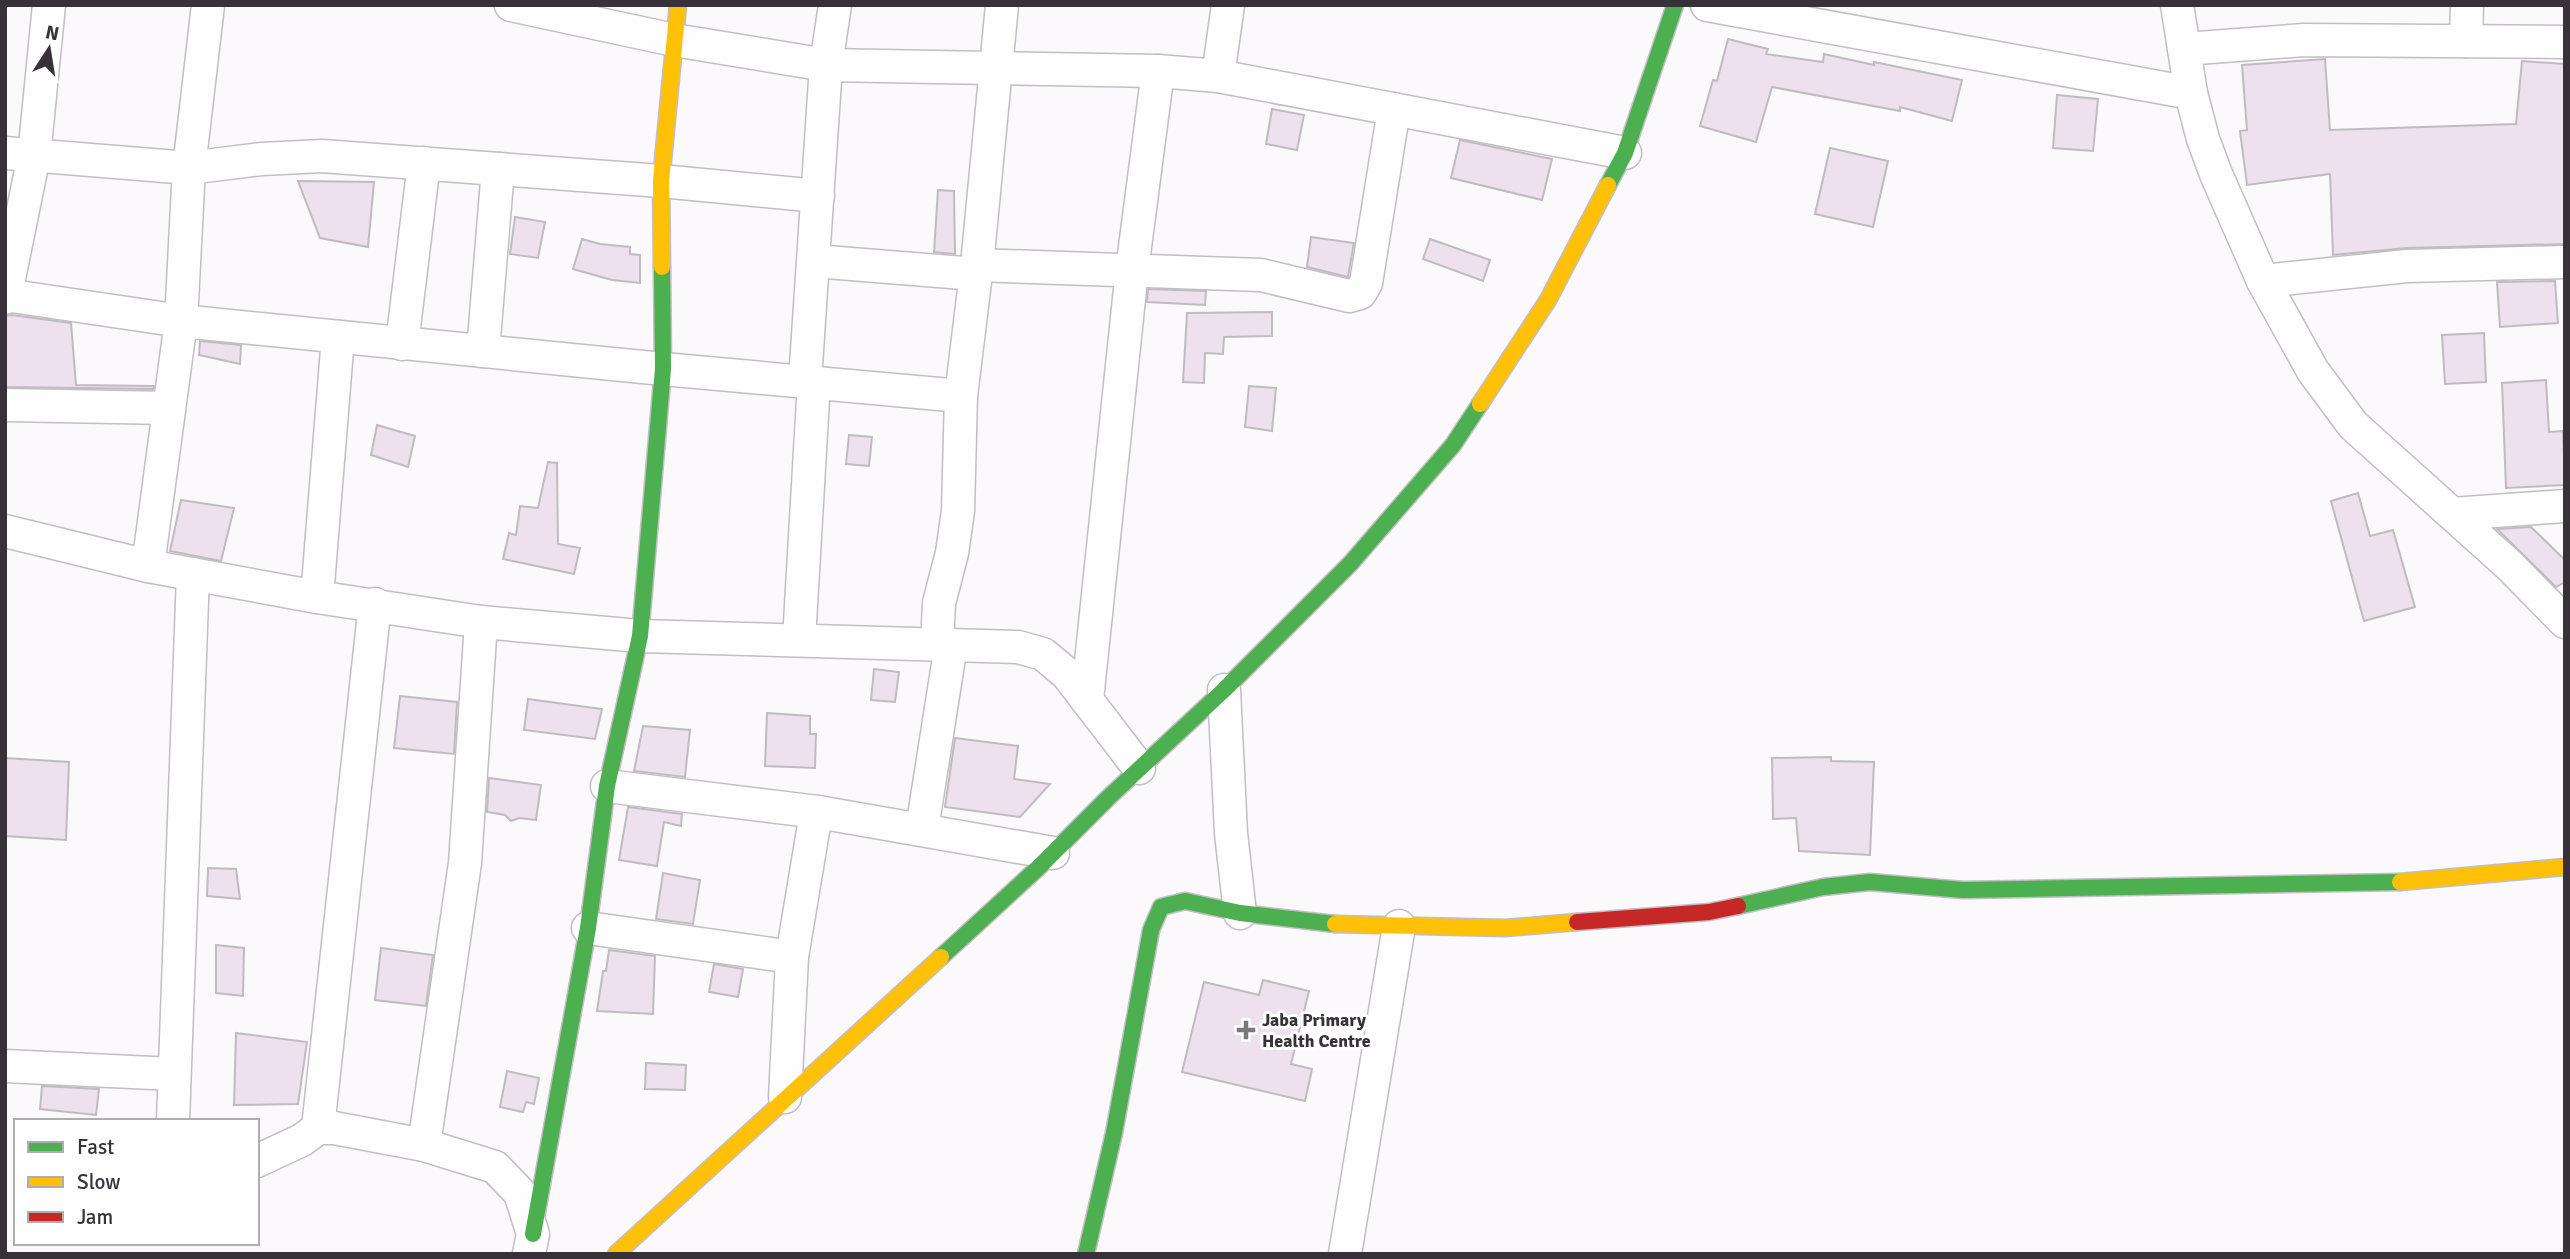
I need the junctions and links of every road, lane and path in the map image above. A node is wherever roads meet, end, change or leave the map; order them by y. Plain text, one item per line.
1 (48, 5) edge
2 (208, 5) edge
3 (511, 5) edge
4 (678, 5) edge
5 (835, 5) edge
6 (1002, 5) edge
7 (1228, 5) edge
8 (1675, 5) edge
9 (1707, 5) edge
10 (2177, 5) edge
11 (2467, 5) edge
12 (1866, 19) edge
13 (674, 40) junction
14 (2466, 41) junction
15 (2565, 42) edge
16 (2184, 49) junction
17 (826, 65) junction
18 (995, 67) junction
19 (1158, 71) junction
20 (1218, 76) junction
21 (2192, 93) junction
22 (1394, 109) junction
23 (1625, 153) junction
24 (19, 155) edge
25 (424, 163) junction
26 (189, 168) junction
27 (498, 169) junction
28 (661, 181) junction
29 (818, 196) junction
30 (814, 261) junction
31 (2565, 262) edge
32 (977, 270) junction
33 (1132, 270) junction
34 (2263, 281) junction
35 (5, 296) edge
36 (181, 321) junction
37 (338, 337) junction
38 (402, 344) junction
39 (483, 351) junction
40 (663, 369) junction
41 (810, 381) junction
42 (961, 396) junction
43 (5, 405) edge
44 (169, 408) junction
45 (2565, 506) edge
46 (2452, 514) junction
47 (5, 531) edge
48 (148, 566) junction
49 (193, 574) junction
50 (317, 597) junction
51 (374, 604) junction
52 (481, 622) junction
53 (2565, 622) edge
54 (640, 636) junction
55 (799, 640) junction
56 (944, 645) junction
57 (1224, 690) junction
58 (1087, 700) junction
59 (1139, 768) junction
60 (607, 786) junction
61 (818, 812) junction
62 (922, 829) junction
63 (1053, 853) junction
64 (2565, 867) edge
65 (1240, 913) junction
66 (1399, 926) junction
67 (588, 928) junction
68 (792, 957) junction
69 (5, 1066) edge
70 (174, 1074) junction
71 (785, 1097) junction
72 (173, 1119) edge
73 (318, 1128) junction
74 (424, 1145) junction
75 (259, 1160) edge
76 (531, 1244) edge
77 (616, 1254) edge
78 (1086, 1254) edge
79 (1345, 1254) edge

1 - 24 street
2 - 26 street
3 - 13 street
4 - 13 street
5 - 17 street
6 - 18 street
7 - 20 street
8 - 23 street
9 - 12 street
10 - 16 street
11 - 14 street
12 - 21 street
13 - 17 street
13 - 28 street
14 - 15 street
14 - 16 street
16 - 21 street
17 - 18 street
17 - 29 street
18 - 19 street
18 - 32 street
19 - 20 street
19 - 33 street
20 - 22 street
21 - 34 street
22 - 23 street
22 - 33 street
23 - 57 street
24 - 26 street
24 - 35 street
25 - 26 street
25 - 27 street
25 - 38 street
26 - 36 street
27 - 28 street
27 - 39 street
28 - 29 street
28 - 40 street
29 - 30 street
30 - 32 street
30 - 41 street
31 - 34 street
32 - 33 street
32 - 42 street
33 - 58 street
34 - 46 street
35 - 36 street
36 - 37 street
36 - 44 street
37 - 38 street
37 - 50 street
38 - 39 street
39 - 40 street
40 - 41 street
40 - 54 street
41 - 42 street
41 - 55 street
42 - 56 street
43 - 44 street
44 - 48 street
45 - 46 street
46 - 53 street
47 - 48 street
48 - 49 street
49 - 50 street
49 - 70 street
50 - 51 street
51 - 52 street
51 - 73 street
52 - 54 street
52 - 74 street
54 - 55 street
54 - 60 street
55 - 56 street
56 - 58 street
56 - 62 street
57 - 59 street
57 - 65 street
58 - 59 street
59 - 63 street
60 - 61 street
60 - 67 street
61 - 62 street
61 - 68 street
62 - 63 street
63 - 71 street
64 - 66 street
65 - 66 street
65 - 78 street
66 - 79 street
67 - 68 street
67 - 76 street
68 - 71 street
69 - 70 street
70 - 72 street
71 - 77 street
73 - 74 street
73 - 75 street
74 - 76 street

